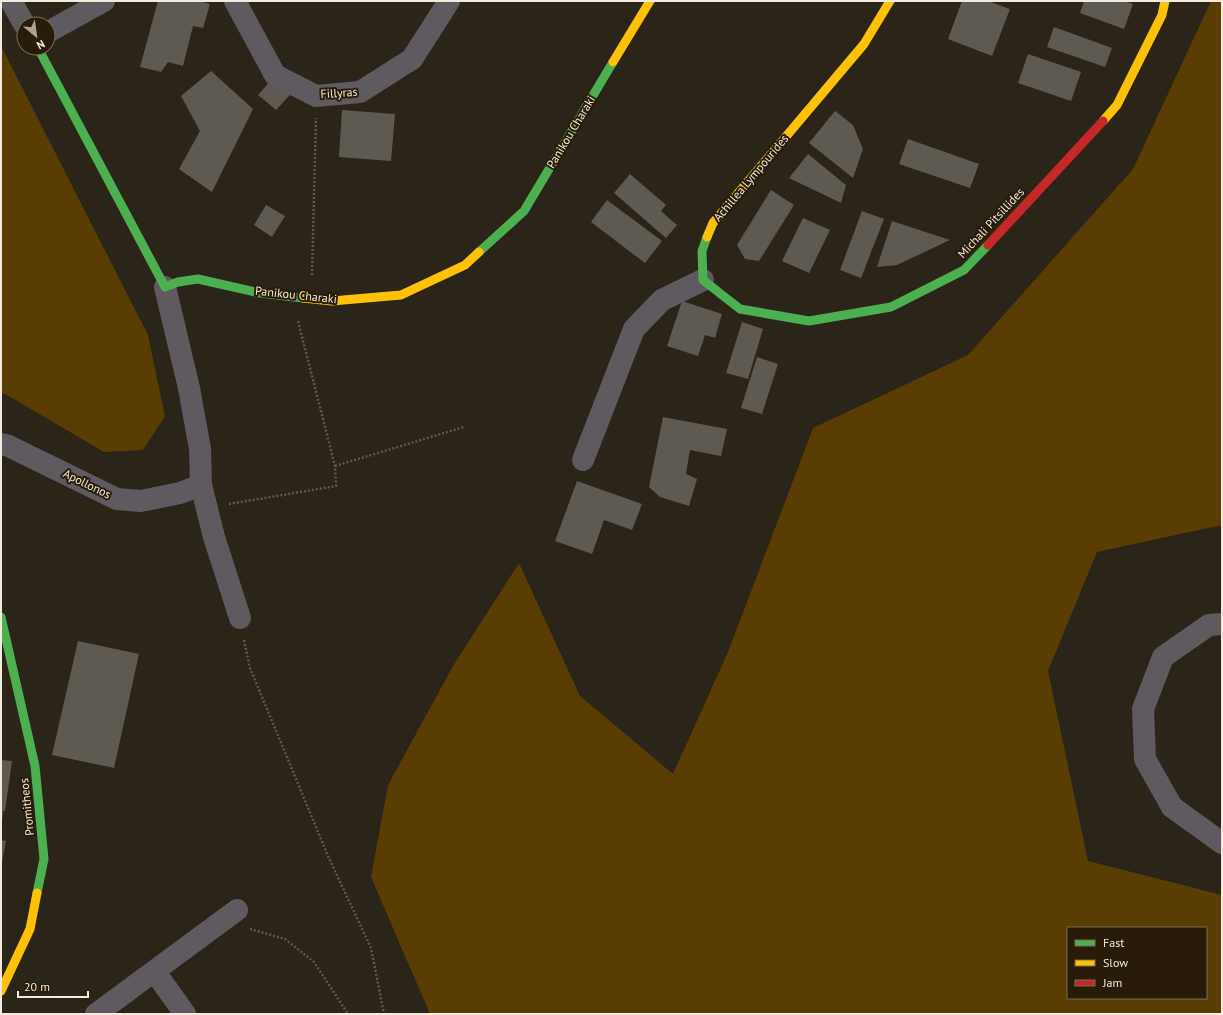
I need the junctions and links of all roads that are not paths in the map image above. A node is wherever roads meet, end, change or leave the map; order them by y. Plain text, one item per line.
1 (10, 1) edge
2 (104, 1) edge
3 (235, 1) edge
4 (449, 1) edge
5 (650, 1) edge
6 (890, 1) edge
7 (1165, 1) edge
8 (19, 16) edge
9 (56, 28) edge
10 (42, 56) edge
11 (703, 280) junction
12 (165, 287) junction
13 (1, 444) edge
14 (583, 460) dead end
15 (201, 485) junction
16 (1, 617) edge
17 (240, 618) road end
18 (1222, 624) edge
19 (1222, 843) edge
20 (237, 910) dead end
21 (155, 972) junction
22 (1, 991) edge
23 (96, 1014) edge
24 (185, 1014) edge

1 - 8 street
2 - 9 street
3 - 4 street, Fillyras
5 - 12 street, Panikou Charaki
6 - 11 street, Achillea Lympourides
7 - 11 street, Michali Pitsillides
10 - 12 street
11 - 14 street
12 - 15 street
13 - 15 street, Apollonos
15 - 17 street
16 - 22 street, Promitheos
18 - 19 street
20 - 21 street
21 - 23 street
21 - 24 street

